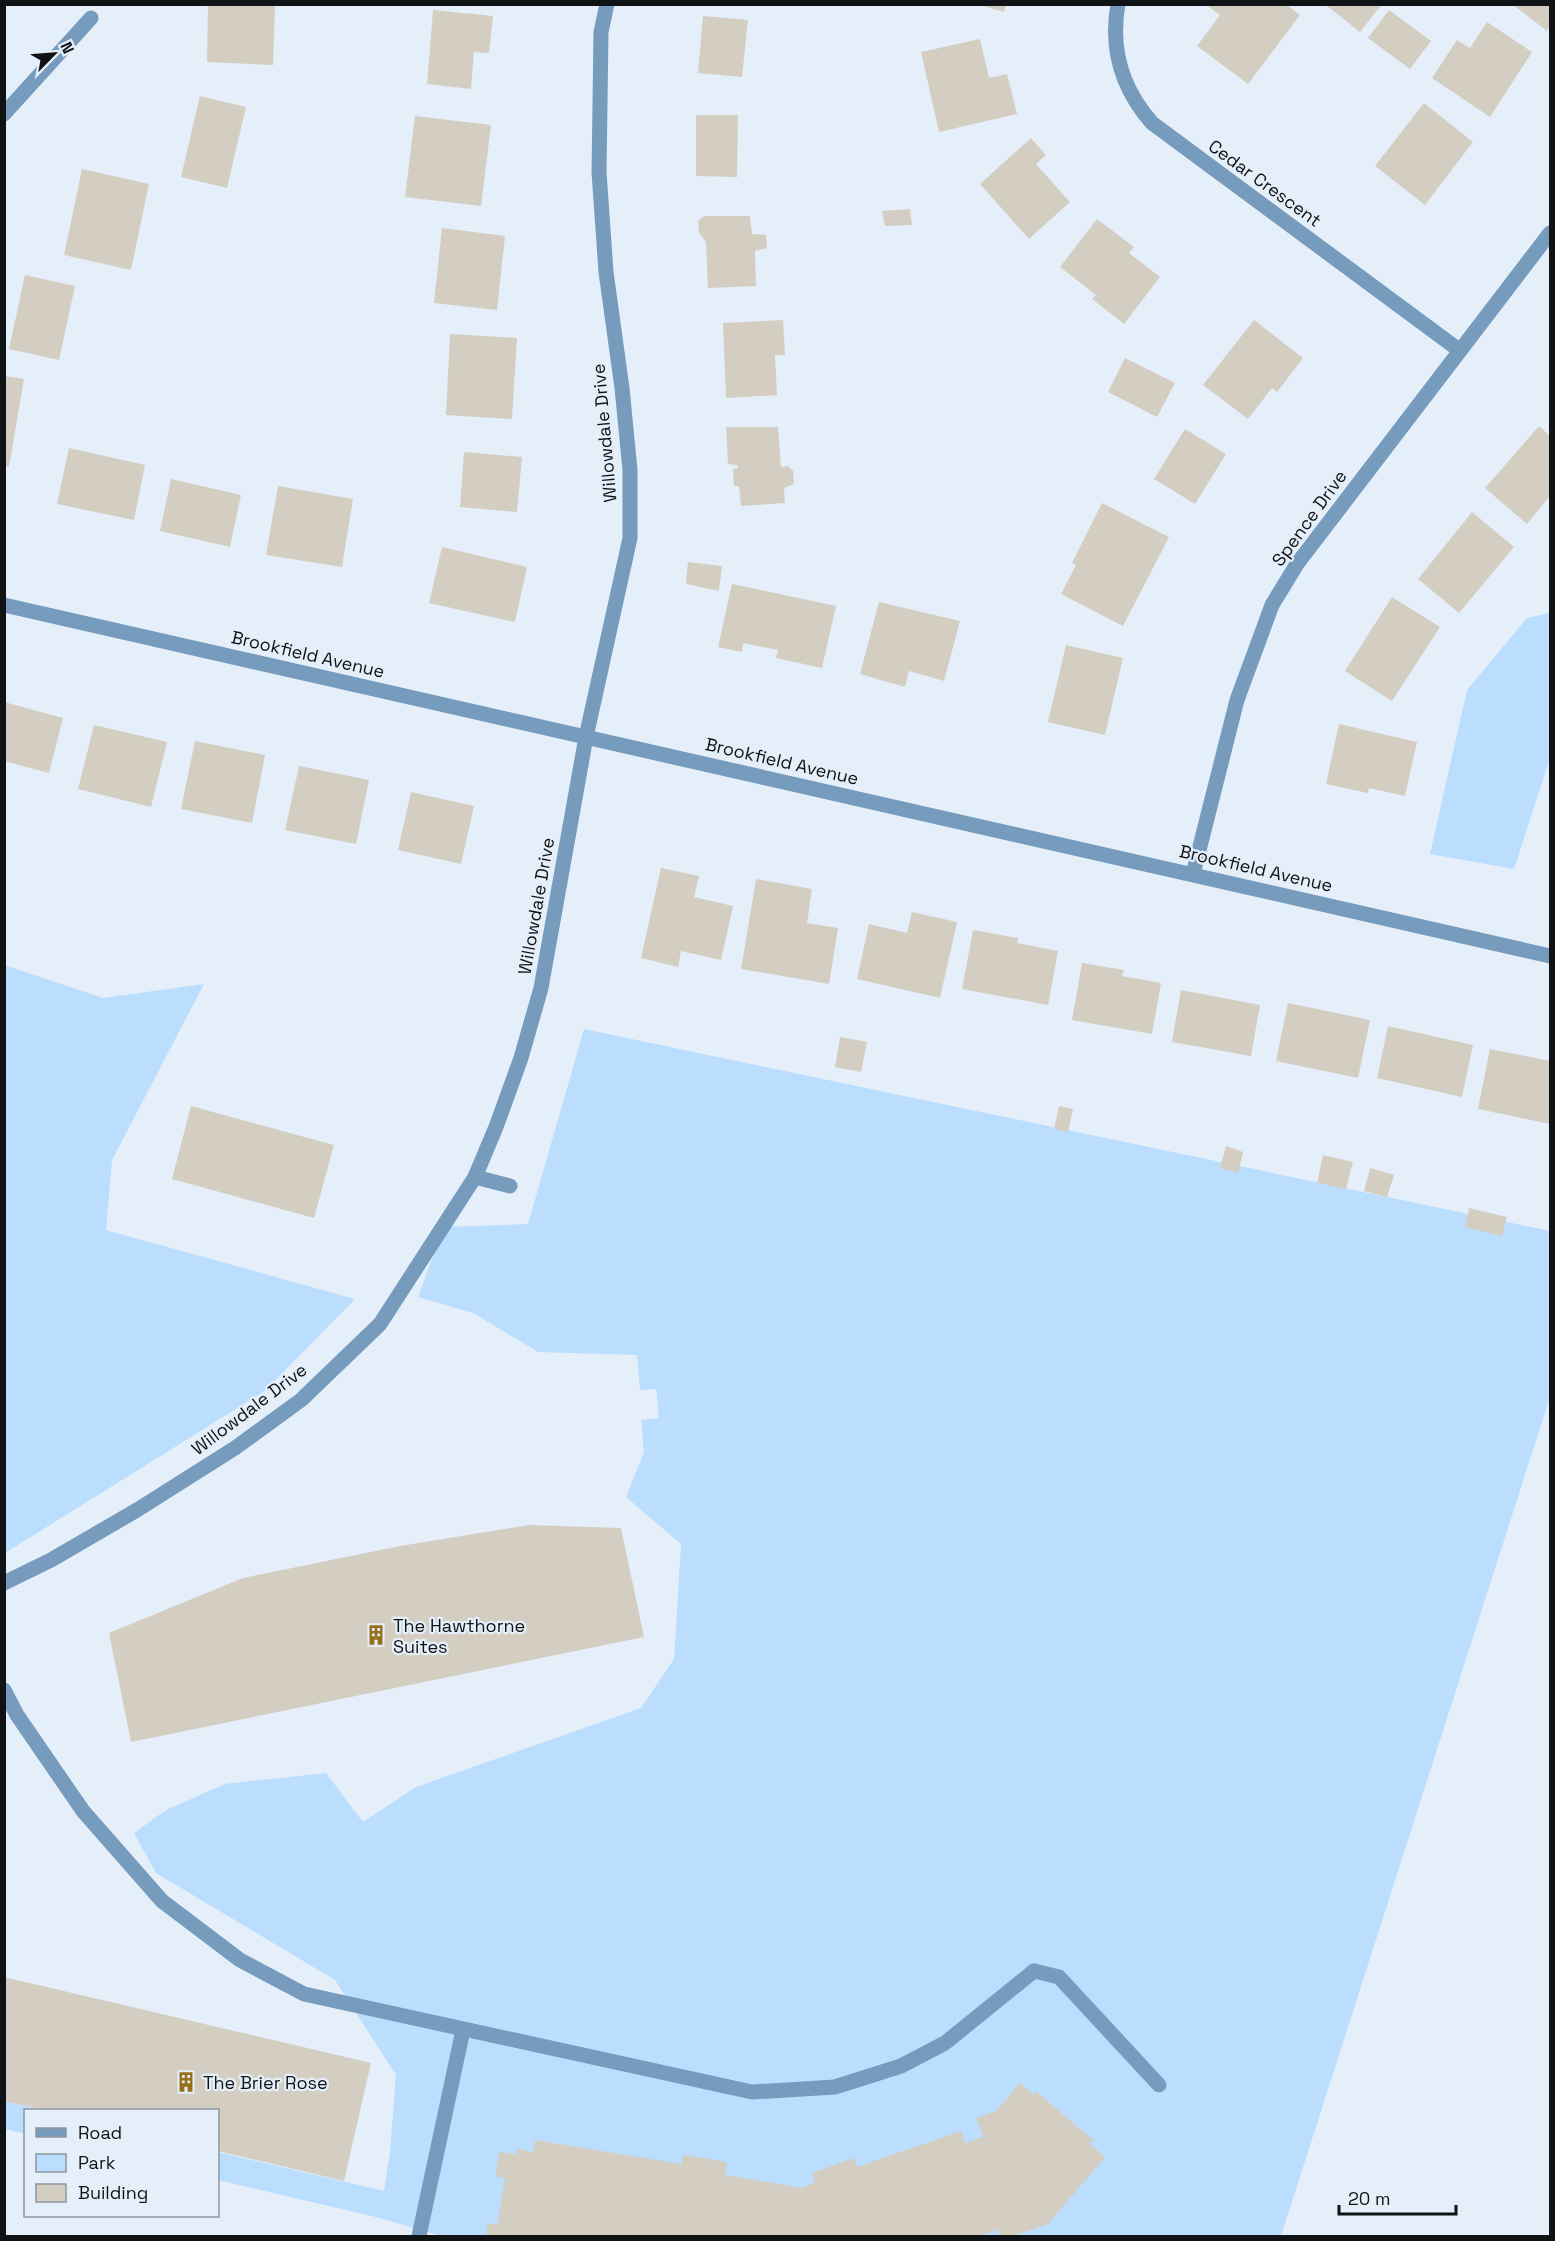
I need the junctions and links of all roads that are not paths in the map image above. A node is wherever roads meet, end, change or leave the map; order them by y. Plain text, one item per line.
1 (607, 4) edge
2 (1118, 4) edge
3 (91, 18) dead end
4 (4, 114) edge
5 (1551, 233) edge
6 (1459, 350) junction
7 (4, 605) edge
8 (586, 737) junction
9 (1193, 873) junction
10 (1551, 956) edge
11 (476, 1177) junction
12 (510, 1186) dead end
13 (4, 1584) edge
14 (4, 1690) edge
15 (463, 2030) junction
16 (1159, 2085) dead end
17 (419, 2236) edge

1 - 8 street, Willowdale Drive
2 - 6 street, Cedar Crescent
3 - 4 street
5 - 6 street, Spence Drive
6 - 9 street, Spence Drive
7 - 8 street, Brookfield Avenue
8 - 9 street, Brookfield Avenue
8 - 11 street, Willowdale Drive
9 - 10 street, Brookfield Avenue
11 - 12 street
11 - 13 street, Willowdale Drive
14 - 15 street
15 - 16 street
15 - 17 street

